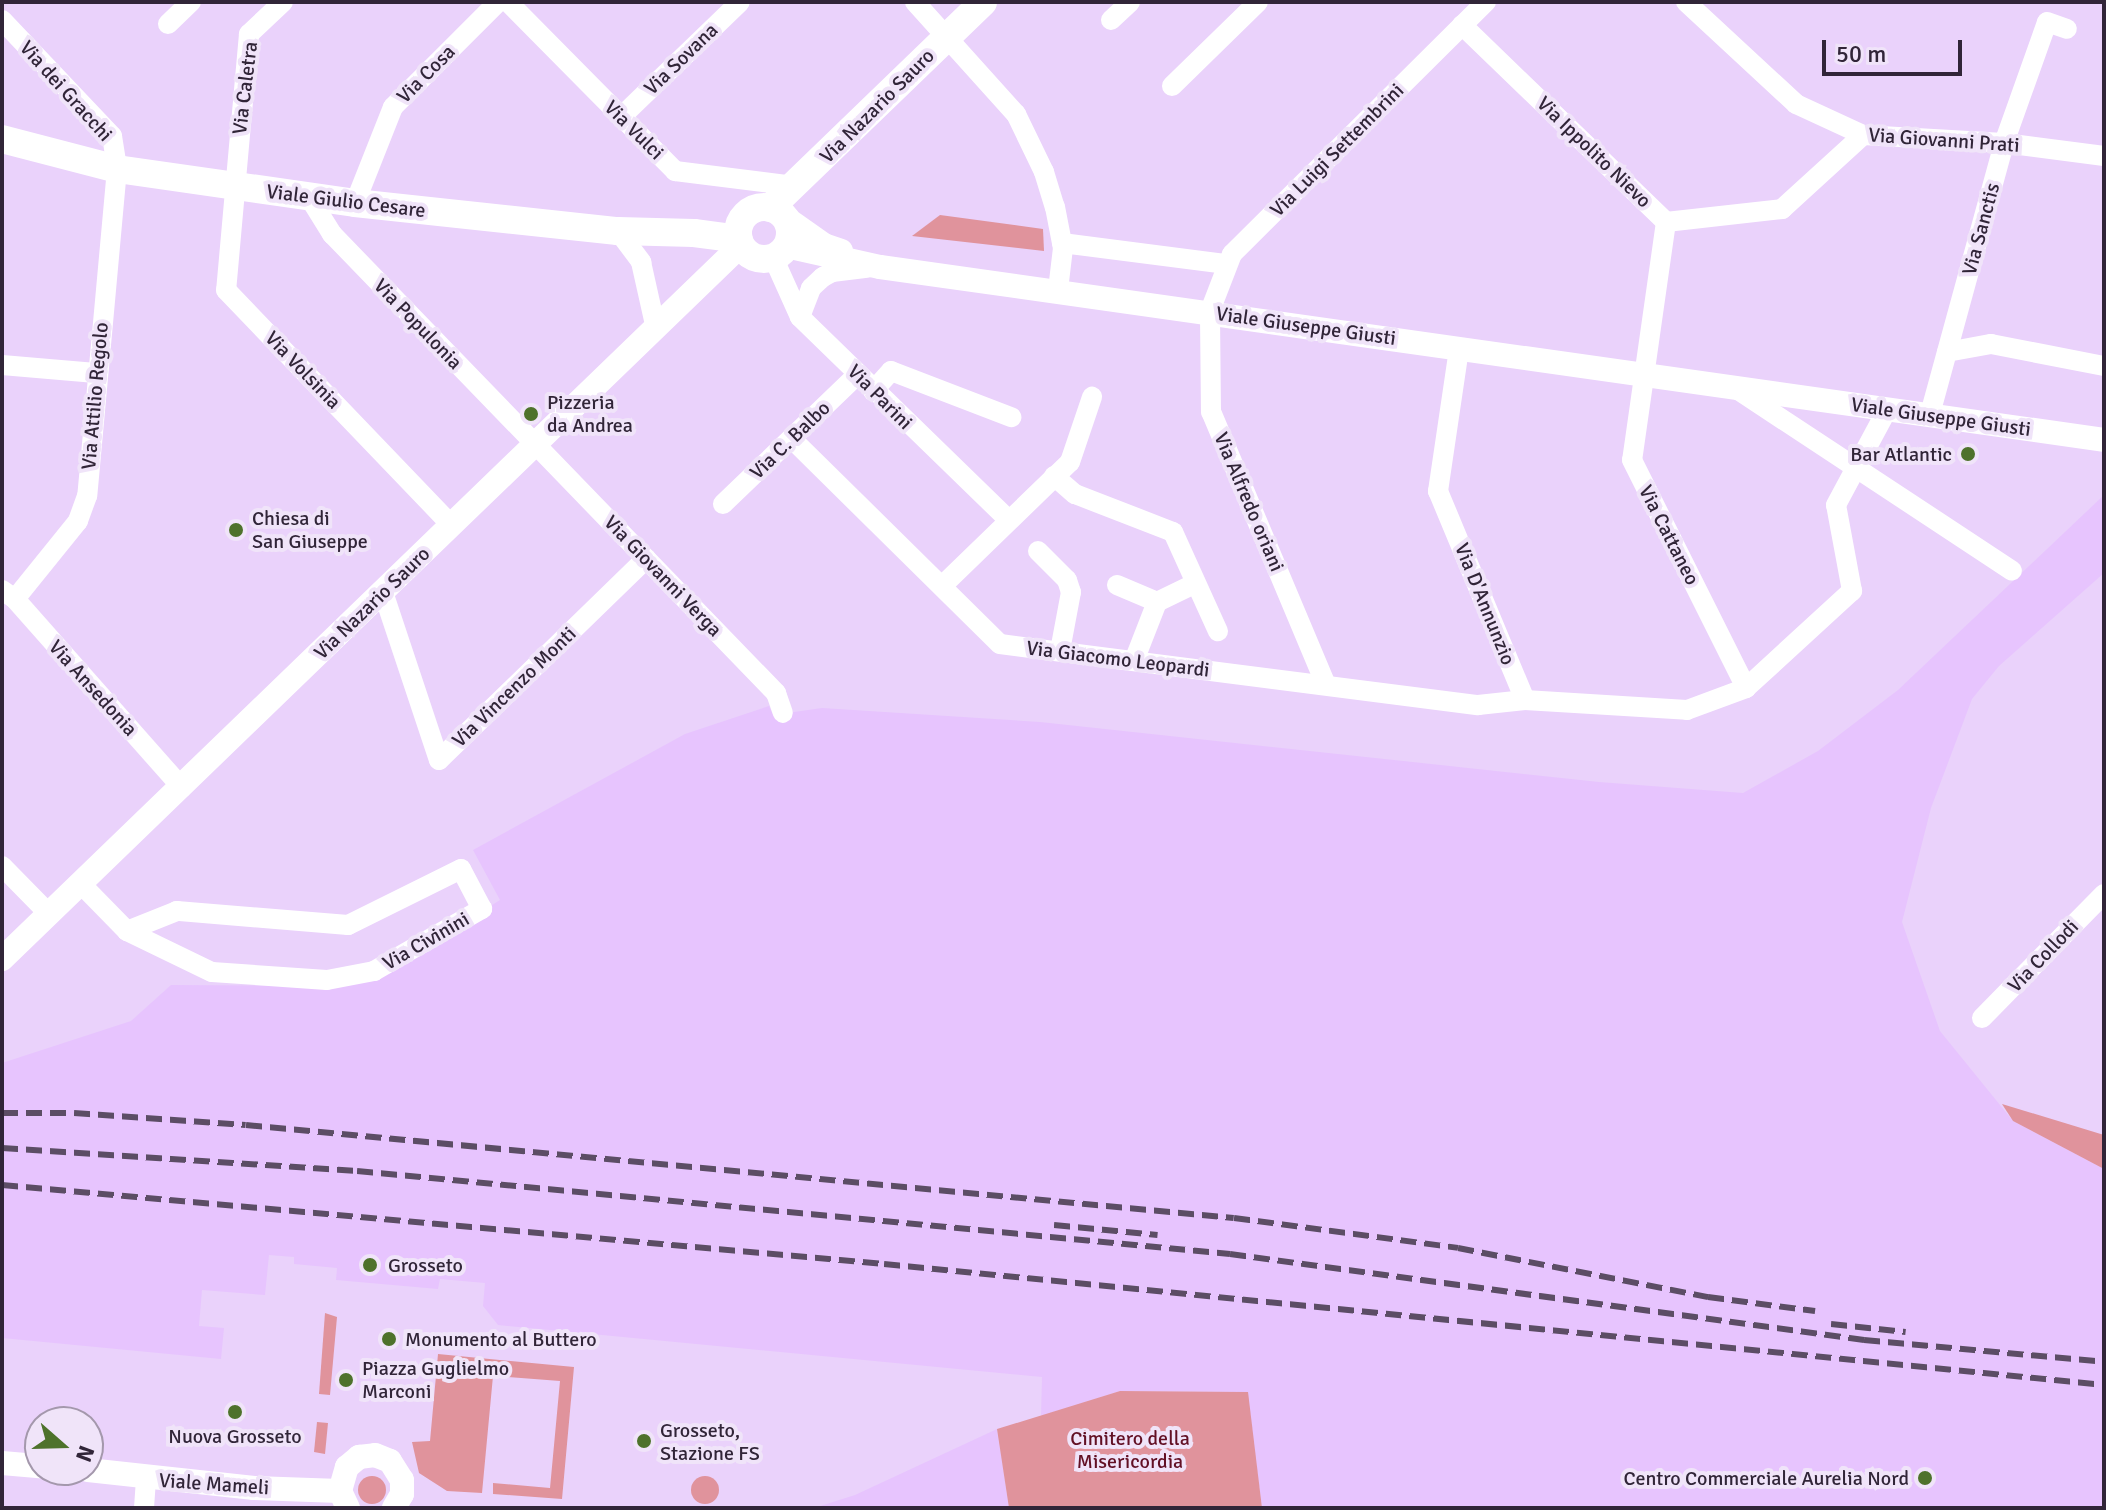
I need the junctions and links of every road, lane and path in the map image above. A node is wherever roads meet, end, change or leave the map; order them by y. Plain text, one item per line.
1 (191, 2) edge
2 (283, 2) edge
3 (498, 2) edge
4 (508, 2) edge
5 (740, 2) edge
6 (915, 2) edge
7 (983, 2) edge
8 (1130, 2) edge
9 (1258, 2) edge
10 (1486, 2) edge
11 (1686, 2) edge
12 (2, 20) edge
13 (1111, 20) dead end
14 (168, 24) dead end
15 (1462, 25) junction
16 (2067, 29) dead end
17 (948, 36) junction
18 (1172, 86) dead end
19 (621, 117) junction
20 (1863, 135) junction
21 (2, 139) edge
22 (2004, 143) junction
23 (2104, 156) edge
24 (117, 169) junction
25 (796, 186) junction
26 (236, 187) junction
27 (309, 197) junction
28 (355, 203) junction
29 (768, 211) junction
30 (1666, 222) junction
31 (618, 231) junction
32 (694, 233) junction
33 (740, 242) junction
34 (1062, 243) junction
35 (780, 252) junction
36 (1227, 264) junction
37 (880, 267) junction
38 (1058, 290) junction
39 (1210, 311) junction
40 (800, 317) junction
41 (656, 329) junction
42 (1459, 349) junction
43 (1947, 352) junction
44 (2, 365) edge
45 (2104, 366) edge
46 (1643, 372) junction
47 (96, 373) junction
48 (857, 375) junction
49 (1731, 386) junction
50 (873, 391) junction
51 (1092, 397) dead end
52 (1887, 410) junction
53 (1930, 414) junction
54 (1011, 417) dead end
55 (792, 439) junction
56 (2104, 440) edge
57 (535, 445) junction
58 (1857, 466) junction
59 (1054, 476) junction
60 (723, 504) dead end
61 (1009, 520) junction
62 (452, 526) junction
63 (1038, 551) dead end
64 (646, 559) junction
65 (2012, 571) dead end
66 (1196, 583) junction
67 (1117, 585) dead end
68 (942, 586) junction
69 (383, 592) junction
70 (8, 595) edge
71 (1157, 602) junction
72 (1218, 631) dead end
73 (1060, 651) junction
74 (1134, 661) junction
75 (1326, 685) junction
76 (1746, 688) junction
77 (1525, 700) junction
78 (783, 713) dead end
79 (182, 788) junction
80 (2, 866) edge
81 (82, 885) junction
82 (2104, 894) edge
83 (49, 914) junction
84 (127, 931) junction
85 (2, 959) edge
86 (1982, 1018) dead end
87 (2, 1463) edge
88 (24, 1465) edge
89 (104, 1472) edge
90 (146, 1479) junction
91 (344, 1500) edge
92 (144, 1508) edge
93 (394, 1508) edge

1 - 14 street
2 - 26 street, Via Caletra
3 - 28 street, Via Cosa
4 - 19 street, Via Vulci
5 - 19 street, Via Sovana
6 - 17 street
7 - 17 main road, Via Nazario Sauro
8 - 13 street
9 - 18 street
10 - 15 street, Via Luigi Settembrini
11 - 20 street, Via Giovanni Prati
12 - 24 street, Via dei Gracchi
15 - 30 street, Via Ippolito Nievo
15 - 36 street, Via Luigi Settembrini
16 - 22 street, Via Sanctis
17 - 25 main road, Via Nazario Sauro
17 - 34 street
19 - 25 street, Via Vulci
20 - 22 street, Via Giovanni Prati
20 - 30 street, Via Ippolito Nievo
21 - 24 main road, Viale Giulio Cesare
22 - 23 street, Via Giovanni Prati
22 - 43 street, Via Sanctis
24 - 26 main road, Viale Giulio Cesare
24 - 47 street, Via Attilio Regolo
25 - 29 main road, Via Nazario Sauro
26 - 27 main road, Viale Giulio Cesare
26 - 62 street, Via Volsinia
27 - 28 main road, Viale Giulio Cesare
27 - 57 street, Via Populonia
28 - 31 main road, Viale Giulio Cesare
29 - 32 main road, Viale Giulio Cesare
29 - 33 main road
29 - 35 main road
29 - 37 street, Viale Giuseppe Giusti
30 - 46 street, Via Cattaneo
31 - 32 main road, Viale Giulio Cesare
31 - 41 street
32 - 33 main road, Viale Giulio Cesare
33 - 35 main road, Viale Giuseppe Giusti
33 - 41 street, Via Nazario Sauro
34 - 36 street
34 - 38 street
35 - 37 street, Viale Giuseppe Giusti
35 - 40 street, Via Parini
36 - 39 street, Via Luigi Settembrini
37 - 38 street, Viale Giuseppe Giusti
37 - 40 street
38 - 39 street, Viale Giuseppe Giusti
39 - 42 street, Viale Giuseppe Giusti
39 - 75 street, Via Alfredo oriani
40 - 48 street, Via Parini
41 - 57 street, Via Nazario Sauro
42 - 46 street, Viale Giuseppe Giusti
42 - 77 street, Via D'Annunzio
43 - 45 street
43 - 53 street, Via Sanctis
44 - 47 street
46 - 49 street, Viale Giuseppe Giusti
46 - 76 street, Via Cattaneo
47 - 70 street, Via Attilio Regolo
48 - 50 street, Via Parini
48 - 55 street, Via C. Balbo
49 - 52 street, Viale Giuseppe Giusti
49 - 58 street, Viale Giuseppe Giusti
50 - 54 street
50 - 61 street, Via Parini
51 - 59 street
52 - 53 street, Viale Giuseppe Giusti
52 - 58 street
53 - 56 street, Viale Giuseppe Giusti
55 - 60 street, Via C. Balbo
55 - 68 street, Via Giacomo Leopardi
57 - 62 street, Via Nazario Sauro
57 - 64 street, Via Giovanni Verga
58 - 65 street, Viale Giuseppe Giusti
58 - 76 street
59 - 61 street
59 - 66 street
61 - 68 street
62 - 69 street, Via Nazario Sauro
63 - 73 street
64 - 69 street, Via Vincenzo Monti
64 - 78 street, Via Giovanni Verga
66 - 71 street
66 - 72 street
67 - 71 street
68 - 73 street, Via Giacomo Leopardi
69 - 79 street, Via Nazario Sauro
70 - 79 street, Via Ansedonia
71 - 74 street
73 - 74 street, Via Giacomo Leopardi
74 - 75 street, Via Giacomo Leopardi
75 - 77 street, Via Giacomo Leopardi
76 - 77 street
79 - 81 street, Via Nazario Sauro
80 - 83 street
81 - 83 street, Via Nazario Sauro
81 - 84 street, Via Civinini
82 - 86 street, Via Collodi
83 - 85 street, Via Nazario Sauro
84 - 84 street, Via Civinini
87 - 88 street
89 - 90 street, Viale Mameli
90 - 91 street, Viale Mameli
90 - 92 street
91 - 93 street, Viale Mameli

